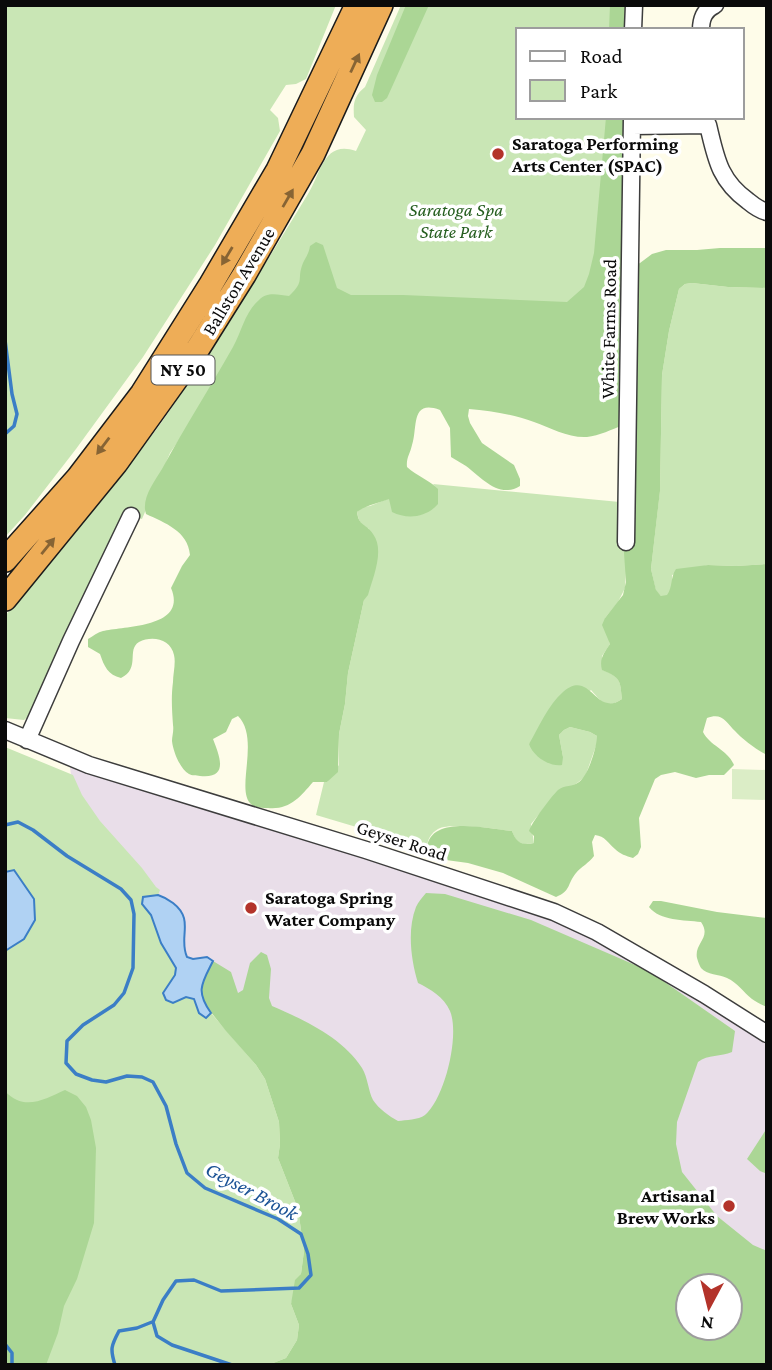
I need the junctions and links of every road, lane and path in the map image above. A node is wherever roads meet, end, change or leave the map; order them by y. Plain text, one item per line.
1 (357, 5) edge
2 (381, 5) edge
3 (634, 5) edge
4 (715, 5) edge
5 (633, 28) edge
6 (701, 28) edge
7 (708, 121) edge
8 (632, 122) edge
9 (767, 212) edge
10 (131, 516) dead end
11 (626, 542) dead end
12 (5, 560) edge
13 (5, 599) edge
14 (5, 730) edge
15 (27, 740) junction
16 (767, 1034) edge

1 -> 12 highway, Ballston Avenue / NY 50
13 -> 2 highway, Ballston Avenue / NY 50
3 - 5 street
4 - 6 street
7 - 8 street
7 - 9 street
8 - 11 street, White Farms Road
10 - 15 street
14 - 15 street, Geyser Road
15 - 16 street, Geyser Road

